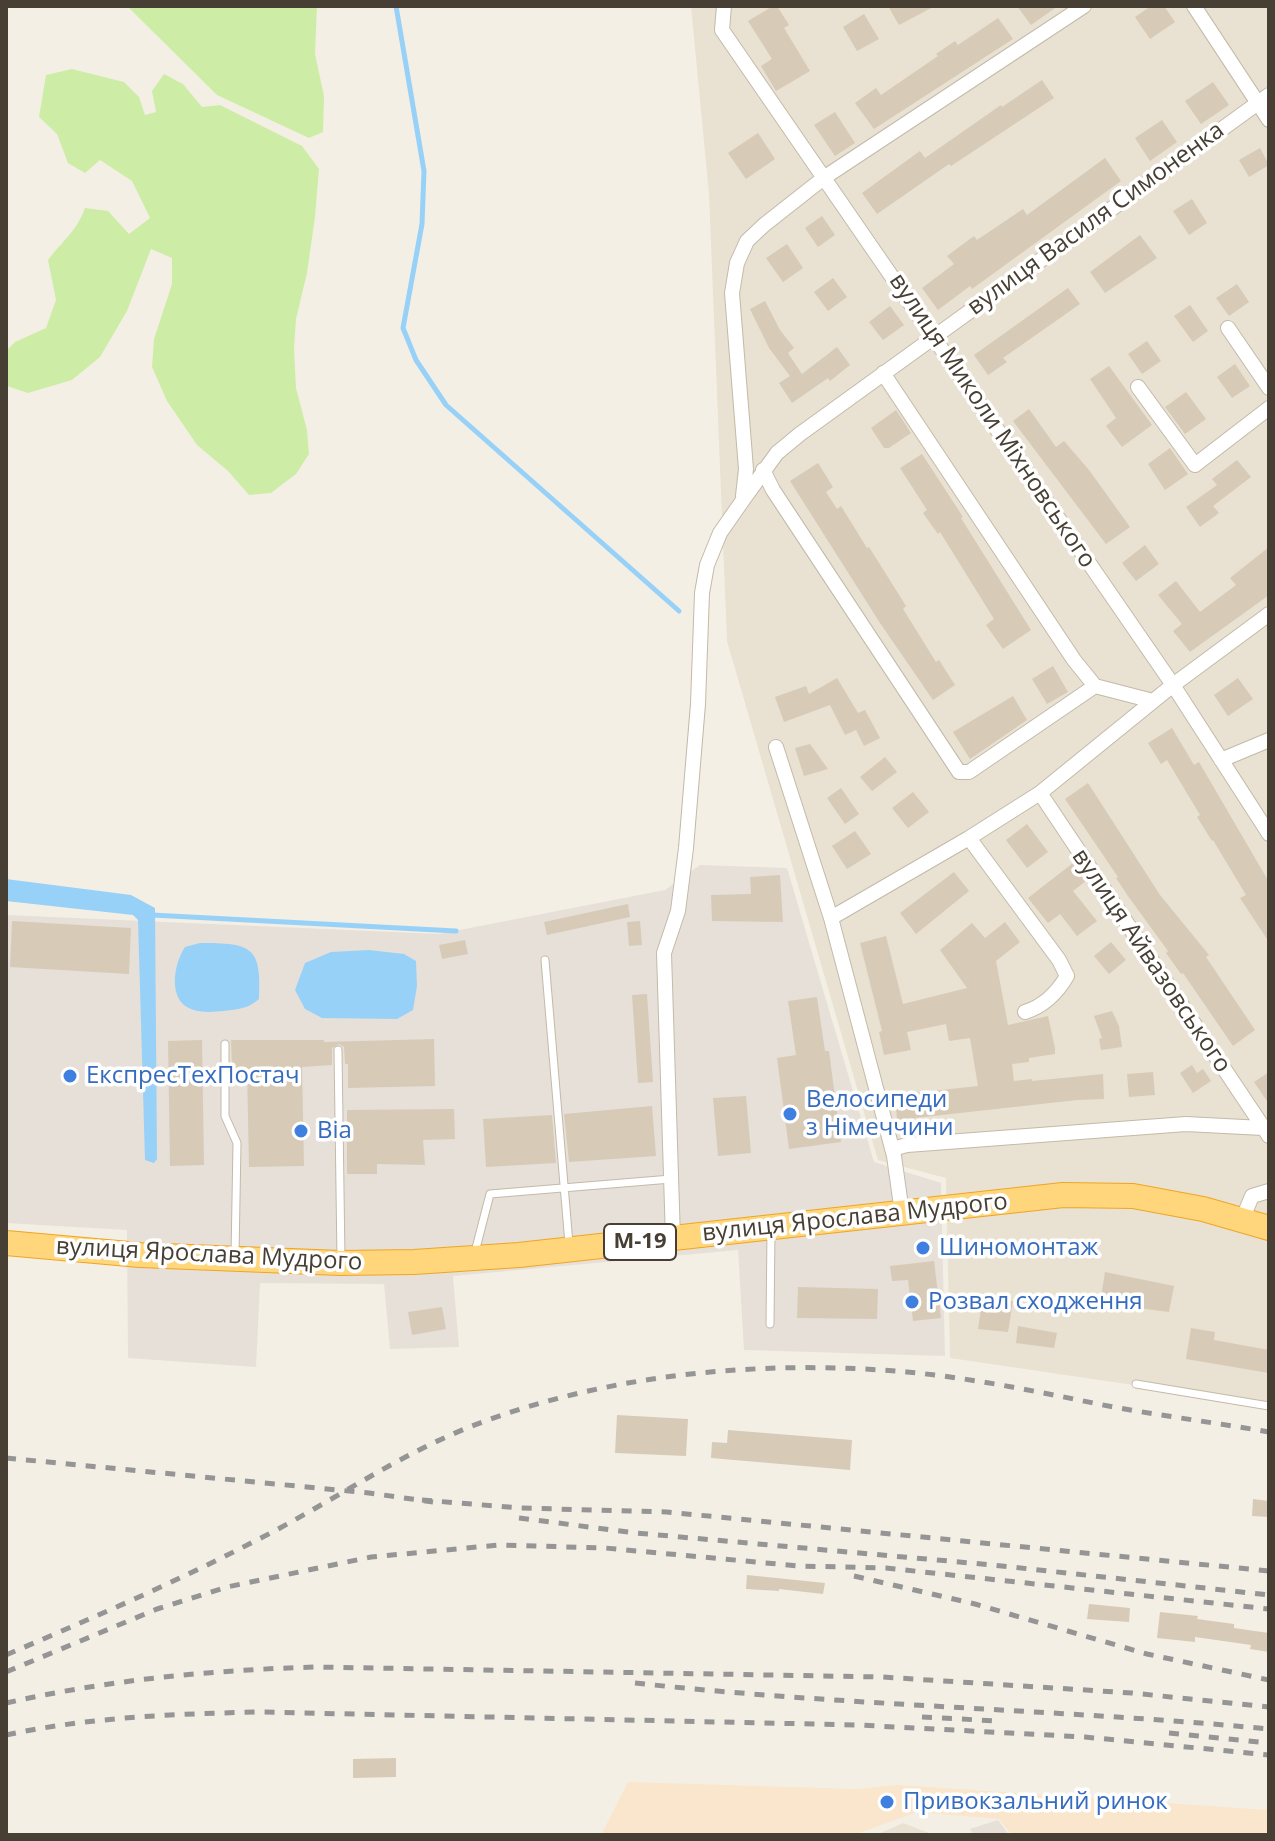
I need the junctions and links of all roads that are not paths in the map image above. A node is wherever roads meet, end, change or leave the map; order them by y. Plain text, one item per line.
1 (1084, 6) edge
2 (1194, 6) edge
3 (723, 7) edge
4 (1263, 98) edge
5 (1269, 120) edge
6 (825, 177) junction
7 (1228, 328) dead end
8 (934, 336) junction
9 (883, 373) junction
10 (1138, 387) dead end
11 (1269, 388) edge
12 (1269, 408) edge
13 (763, 470) junction
14 (743, 500) junction
15 (1269, 614) edge
16 (1173, 685) junction
17 (1095, 686) junction
18 (1153, 701) junction
19 (1269, 740) edge
20 (776, 747) dead end
21 (1221, 760) junction
22 (1040, 793) junction
23 (1269, 834) edge
24 (969, 838) junction
25 (831, 918) junction
26 (545, 960) dead end
27 (1025, 1012) dead end
28 (225, 1044) dead end
29 (338, 1050) dead end
30 (1266, 1132) edge
31 (892, 1149) junction
32 (671, 1179) junction
33 (566, 1188) junction
34 (1269, 1191) edge
35 (902, 1213) junction
36 (1242, 1220) junction
37 (771, 1228) junction
38 (1269, 1228) edge
39 (673, 1239) junction
40 (6, 1243) edge
41 (570, 1250) junction
42 (473, 1258) junction
43 (235, 1259) junction
44 (341, 1263) junction
45 (770, 1324) dead end
46 (1136, 1384) dead end
47 (1269, 1406) edge

1 - 6 street
2 - 4 street
3 - 6 street, вулиця Миколи Міхновського
4 - 5 street
4 - 8 street, вулиця Василя Симоненка
6 - 8 street, вулиця Миколи Міхновського
6 - 14 street
7 - 11 street
8 - 9 street, вулиця Василя Симоненка
8 - 16 street, вулиця Миколи Міхновського
9 - 13 street, вулиця Василя Симоненка
9 - 17 street
10 - 12 street
13 - 14 street, вулиця Василя Симоненка
13 - 17 street
14 - 32 street, вулиця Василя Симоненка
15 - 16 street
16 - 18 street
16 - 21 street, вулиця Миколи Міхновського
17 - 18 street
18 - 22 street
19 - 21 street
20 - 25 street
21 - 23 street, вулиця Миколи Міхновського
22 - 24 street
22 - 30 street, вулиця Айвазовського
24 - 25 street
24 - 27 street
25 - 31 street
26 - 33 lane
28 - 43 lane
29 - 44 lane
30 - 31 street, вулиця Айвазовського
31 - 35 street
32 - 33 lane
32 - 39 street, вулиця Василя Симоненка
33 - 41 lane
33 - 42 lane
34 - 36 street
35 - 36 highway, вулиця Ярослава Мудрого / М-19
35 - 37 highway, вулиця Ярослава Мудрого / М-19
36 - 38 highway, вулиця Ярослава Мудрого / М-19
37 - 39 highway, вулиця Ярослава Мудрого / М-19
37 - 45 lane
39 - 41 highway, вулиця Ярослава Мудрого / М-19
40 - 43 highway, вулиця Ярослава Мудрого / М-19
41 - 42 highway, вулиця Ярослава Мудрого / М-19
42 - 44 highway, вулиця Ярослава Мудрого / М-19
43 - 44 highway, вулиця Ярослава Мудрого / М-19
46 - 47 lane

